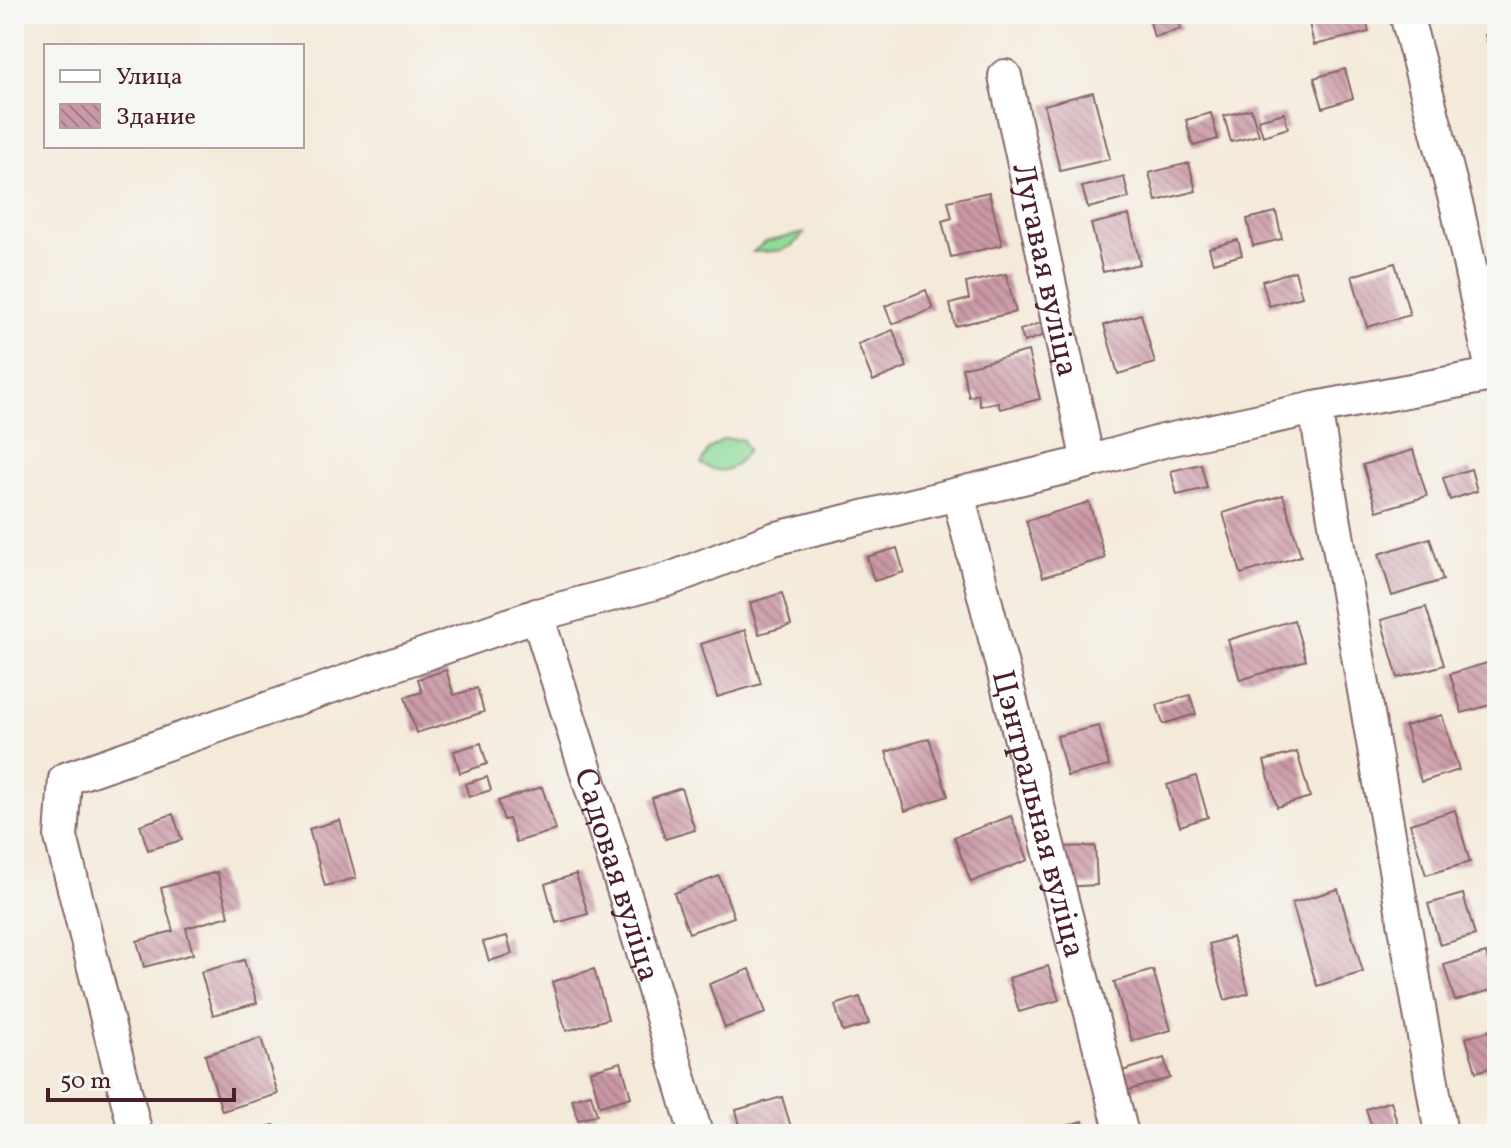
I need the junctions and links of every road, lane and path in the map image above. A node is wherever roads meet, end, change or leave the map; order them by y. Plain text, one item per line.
1 (1406, 14) edge
2 (1005, 76) dead end
3 (1495, 375) edge
4 (1315, 408) junction
5 (1088, 462) junction
6 (958, 494) junction
7 (537, 615) junction
8 (136, 1134) edge
9 (696, 1134) edge
10 (1122, 1134) edge
11 (1441, 1134) edge

1 - 3 street
2 - 5 street, Лугавая вуліца
3 - 4 street
4 - 5 street
4 - 11 street
5 - 6 street
6 - 7 street
6 - 10 street, Цэнтральная вуліца
7 - 8 street
7 - 9 street, Садовая вуліца

